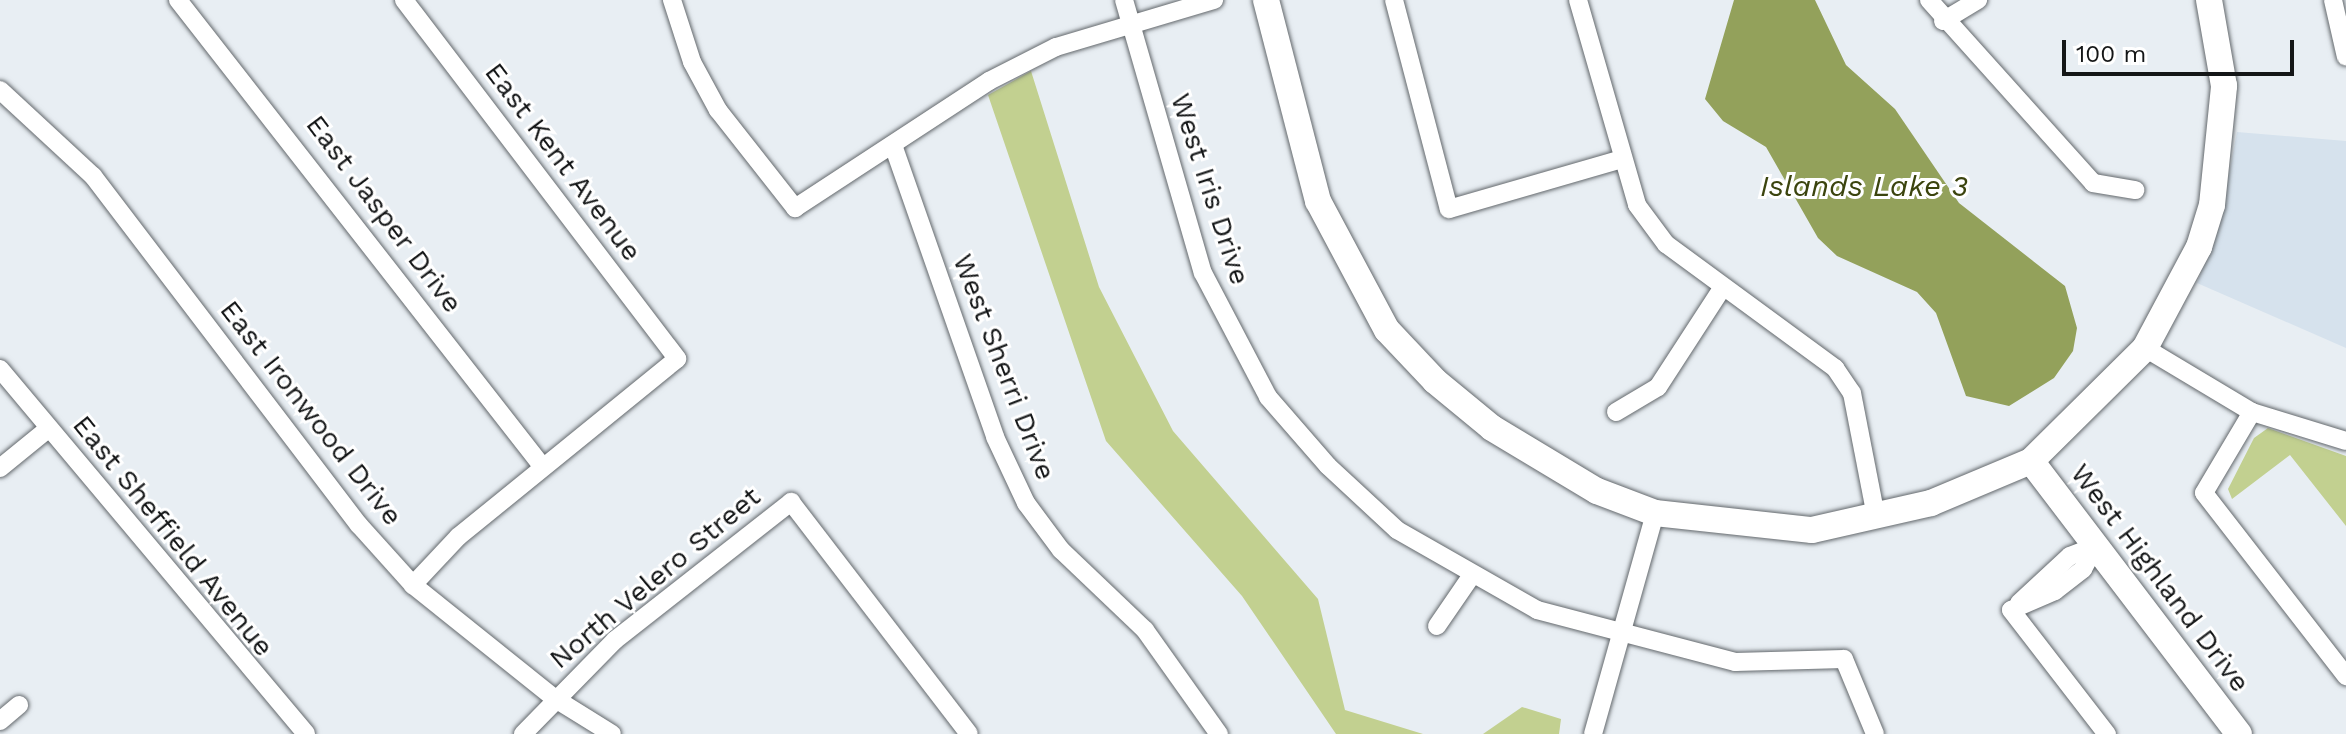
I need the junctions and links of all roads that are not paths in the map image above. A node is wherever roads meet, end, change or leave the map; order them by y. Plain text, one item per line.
1 (178, 0) edge
2 (404, 0) edge
3 (672, 0) edge
4 (1124, 0) edge
5 (1214, 0) edge
6 (1266, 0) edge
7 (1394, 0) edge
8 (1578, 0) edge
9 (1929, 0) edge
10 (1978, 0) edge
11 (2209, 0) edge
12 (2333, 0) edge
13 (1943, 21) junction
14 (1129, 24) junction
15 (2345, 57) edge
16 (0, 90) edge
17 (893, 145) junction
18 (1619, 160) junction
19 (2135, 190) dead end
20 (1723, 287) junction
21 (2145, 348) junction
22 (0, 369) edge
23 (1616, 412) dead end
24 (2252, 412) junction
25 (49, 428) junction
26 (2346, 441) edge
27 (2031, 461) junction
28 (542, 466) junction
29 (0, 468) edge
30 (1655, 513) junction
31 (1876, 517) junction
32 (2096, 546) junction
33 (1470, 578) junction
34 (413, 585) junction
35 (1437, 626) dead end
36 (1620, 636) junction
37 (2346, 676) edge
38 (554, 698) junction
39 (19, 705) dead end
40 (0, 721) edge
41 (306, 734) edge
42 (523, 734) edge
43 (612, 734) edge
44 (969, 734) edge
45 (1219, 734) edge
46 (1593, 734) edge
47 (1875, 734) edge
48 (2107, 734) edge
49 (2239, 734) edge

1 - 28 street, East Jasper Drive
2 - 28 street, East Kent Avenue
3 - 17 street
4 - 14 street, West Iris Drive
5 - 14 street
6 - 30 street
7 - 18 street
8 - 18 street
9 - 13 street
10 - 13 street
11 - 21 street
12 - 15 street
13 - 19 street
14 - 17 street
14 - 33 street, West Iris Drive
16 - 34 street, East Ironwood Drive
17 - 45 street, West Sherri Drive
18 - 20 street
20 - 23 street
20 - 31 street
21 - 24 street
21 - 27 street
22 - 25 street, East Sheffield Avenue
24 - 26 street
24 - 37 street
25 - 29 street
25 - 41 street, East Sheffield Avenue
27 - 31 street
27 - 32 street, West Highland Drive
28 - 34 street
30 - 31 street
30 - 36 street
32 - 48 street
32 - 49 street, West Highland Drive
33 - 35 street
33 - 36 street, West Iris Drive
34 - 38 street, East Ironwood Drive
36 - 46 street
36 - 47 street, West Iris Drive
38 - 42 street, North Velero Street
38 - 43 street, East Ironwood Drive
38 - 44 street, North Velero Street
39 - 40 street

